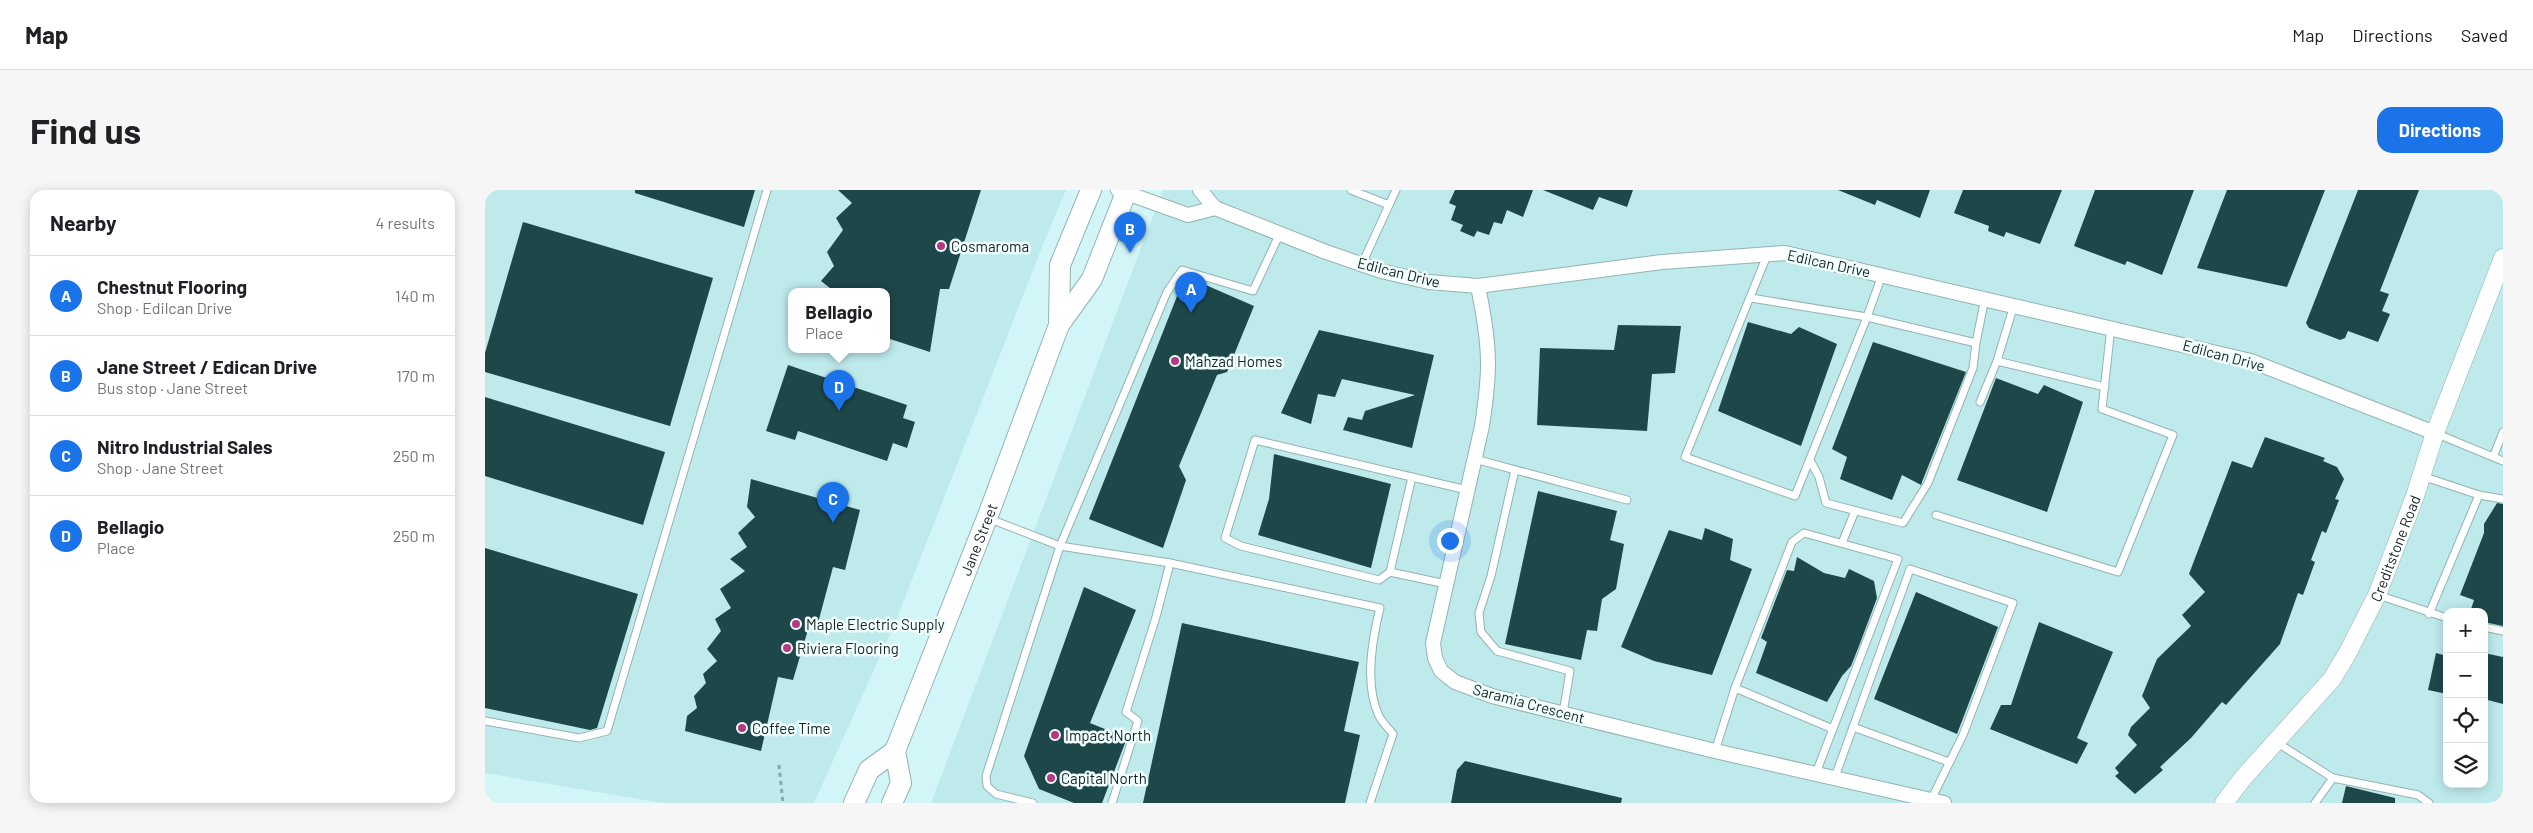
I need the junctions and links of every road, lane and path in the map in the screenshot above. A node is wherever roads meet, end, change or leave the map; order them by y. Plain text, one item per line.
1 (767, 190) edge
2 (1091, 190) edge
3 (1200, 190) edge
4 (1351, 190) edge
5 (1395, 190) edge
6 (1124, 191) edge
7 (1389, 205) junction
8 (1215, 208) junction
9 (1280, 234) junction
10 (1768, 253) junction
11 (2503, 258) edge
12 (1362, 264) junction
13 (1882, 275) junction
14 (1478, 286) junction
15 (1751, 298) junction
16 (1985, 298) junction
17 (2014, 305) junction
18 (1867, 317) junction
19 (1059, 324) junction
20 (2111, 327) junction
21 (1976, 343) junction
22 (1997, 361) junction
23 (2105, 387) junction
24 (1980, 402) dead end
25 (2503, 432) edge
26 (2435, 433) junction
27 (2494, 456) junction
28 (1475, 459) junction
29 (1810, 460) junction
30 (2503, 461) edge
31 (1515, 470) junction
32 (2421, 476) junction
33 (1412, 477) junction
34 (1467, 490) junction
35 (2479, 495) junction
36 (2503, 499) edge
37 (1627, 500) dead end
38 (1855, 511) junction
39 (1936, 515) dead end
40 (987, 518) junction
41 (1842, 543) junction
42 (1060, 546) junction
43 (1170, 563) junction
44 (1390, 572) junction
45 (1446, 584) junction
46 (2377, 595) junction
47 (2429, 614) junction
48 (2443, 617) edge
49 (2488, 628) edge
50 (2503, 631) edge
51 (1735, 688) junction
52 (1563, 713) junction
53 (485, 721) edge
54 (1853, 727) junction
55 (1833, 729) junction
56 (2275, 742) junction
57 (895, 750) junction
58 (1715, 751) junction
59 (1949, 762) junction
60 (779, 765) dead end
61 (1816, 773) junction
62 (1835, 777) junction
63 (2333, 778) junction
64 (1938, 801) edge
65 (783, 803) edge
66 (854, 803) edge
67 (892, 803) edge
68 (1033, 803) edge
69 (1112, 803) edge
70 (1370, 803) edge
71 (2224, 803) edge
72 (2315, 803) edge
73 (2429, 803) edge

1 - 53 lane
2 - 19 main road, Jane Street
3 - 8 street, Edilcan Drive
4 - 7 lane
5 - 7 lane
6 - 8 street
6 - 19 main road, Jane Street
7 - 12 lane
8 - 9 street, Edilcan Drive
9 - 12 street, Edilcan Drive
9 - 42 lane
10 - 13 street, Edilcan Drive
10 - 14 street, Edilcan Drive
10 - 15 lane
11 - 26 street, Creditstone Road
12 - 14 street, Edilcan Drive
13 - 16 street, Edilcan Drive
13 - 18 lane
14 - 28 street, Saramia Crescent
15 - 18 lane
15 - 29 lane
16 - 17 street, Edilcan Drive
16 - 21 lane
17 - 20 street, Edilcan Drive
17 - 22 lane
18 - 21 lane
18 - 29 lane
19 - 40 main road, Jane Street
20 - 23 lane
20 - 26 street, Edilcan Drive
21 - 38 lane
22 - 23 lane
22 - 24 lane
23 - 39 lane
25 - 27 lane
26 - 27 lane
26 - 32 street, Creditstone Road
27 - 30 lane
28 - 31 lane
28 - 34 street, Saramia Crescent
29 - 38 lane
31 - 37 lane
31 - 52 lane
32 - 35 lane
32 - 46 street, Creditstone Road
33 - 34 lane
33 - 44 lane
33 - 44 lane
34 - 45 street, Saramia Crescent
35 - 36 lane
35 - 47 lane
38 - 41 lane
40 - 42 lane
40 - 57 main road, Jane Street
41 - 51 lane
41 - 55 lane
42 - 43 lane
42 - 68 lane
43 - 69 lane
43 - 70 lane
44 - 45 lane
45 - 52 street, Saramia Crescent
46 - 47 lane
46 - 56 street, Creditstone Road
47 - 48 lane
49 - 50 lane
51 - 55 lane
51 - 58 lane
52 - 58 street, Saramia Crescent
54 - 59 lane
54 - 59 lane
54 - 62 lane
55 - 61 lane
56 - 63 lane
56 - 71 street, Creditstone Road
57 - 66 main road
57 - 67 main road
58 - 61 street, Saramia Crescent
59 - 64 lane
60 - 65 path
61 - 62 street, Saramia Crescent
62 - 64 street, Saramia Crescent
63 - 72 lane
63 - 73 lane

